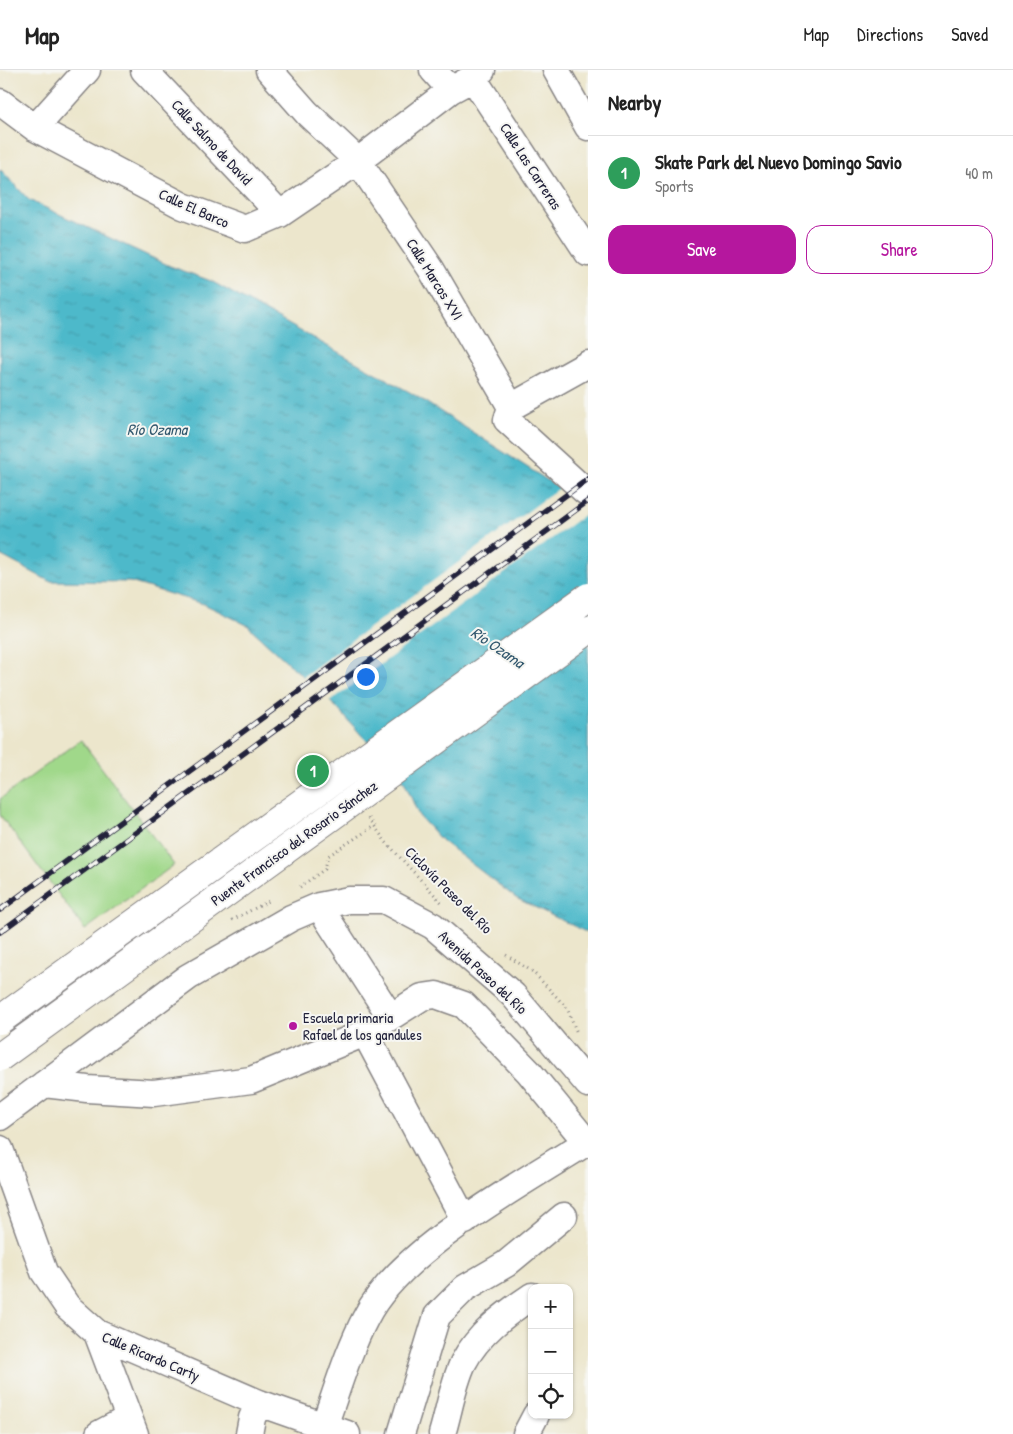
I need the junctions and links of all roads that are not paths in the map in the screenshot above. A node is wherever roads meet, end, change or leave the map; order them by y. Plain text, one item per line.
1 (87, 70) edge
2 (144, 70) edge
3 (269, 70) edge
4 (433, 70) edge
5 (556, 70) edge
6 (469, 79) edge
7 (0, 102) edge
8 (588, 127) edge
9 (35, 128) junction
10 (358, 161) junction
11 (280, 214) junction
12 (588, 253) edge
13 (588, 364) edge
14 (511, 407) junction
15 (585, 491) dead end
16 (588, 597) edge
17 (588, 630) edge
18 (319, 906) junction
19 (390, 1016) junction
20 (0, 1020) edge
21 (365, 1033) junction
22 (0, 1057) edge
23 (44, 1084) junction
24 (588, 1084) edge
25 (0, 1118) edge
26 (587, 1143) edge
27 (0, 1150) edge
28 (564, 1216) dead end
29 (465, 1220) junction
30 (528, 1299) edge
31 (97, 1333) junction
32 (259, 1403) junction
33 (534, 1419) edge
34 (132, 1426) edge
35 (336, 1430) edge
36 (99, 1434) edge
37 (249, 1434) edge
38 (401, 1434) edge
39 (442, 1434) edge
40 (526, 1434) edge

1 - 9 street
2 - 11 street, Calle Salmo de David
3 - 10 street, Calle Marcos XVI
4 - 6 street, Calle Las Carreras
5 - 8 street
6 - 10 street, Calle El Barco
6 - 12 street, Calle Las Carreras
7 - 9 street, Calle El Barco
9 - 11 street, Calle El Barco
10 - 11 street, Calle El Barco
10 - 14 street, Calle Marcos XVI
13 - 14 street
14 - 15 street, Calle Marcos XVI
16 - 20 main road, Puente Francisco del Rosario Sánchez, bridge
17 - 22 main road, Puente Francisco del Rosario Sánchez, bridge
18 - 19 street
18 - 23 street
18 - 24 street, Avenida Paseo del Río
19 - 21 street
19 - 26 street
21 - 23 street
21 - 29 street
23 - 25 street
26 - 29 street
27 - 31 street, Calle Ricardo Carty
28 - 38 street
29 - 35 street
30 - 39 street
31 - 32 street, Calle Ricardo Carty
31 - 34 street
32 - 35 street, Calle Ricardo Carty
32 - 37 street
33 - 40 street
34 - 36 street

